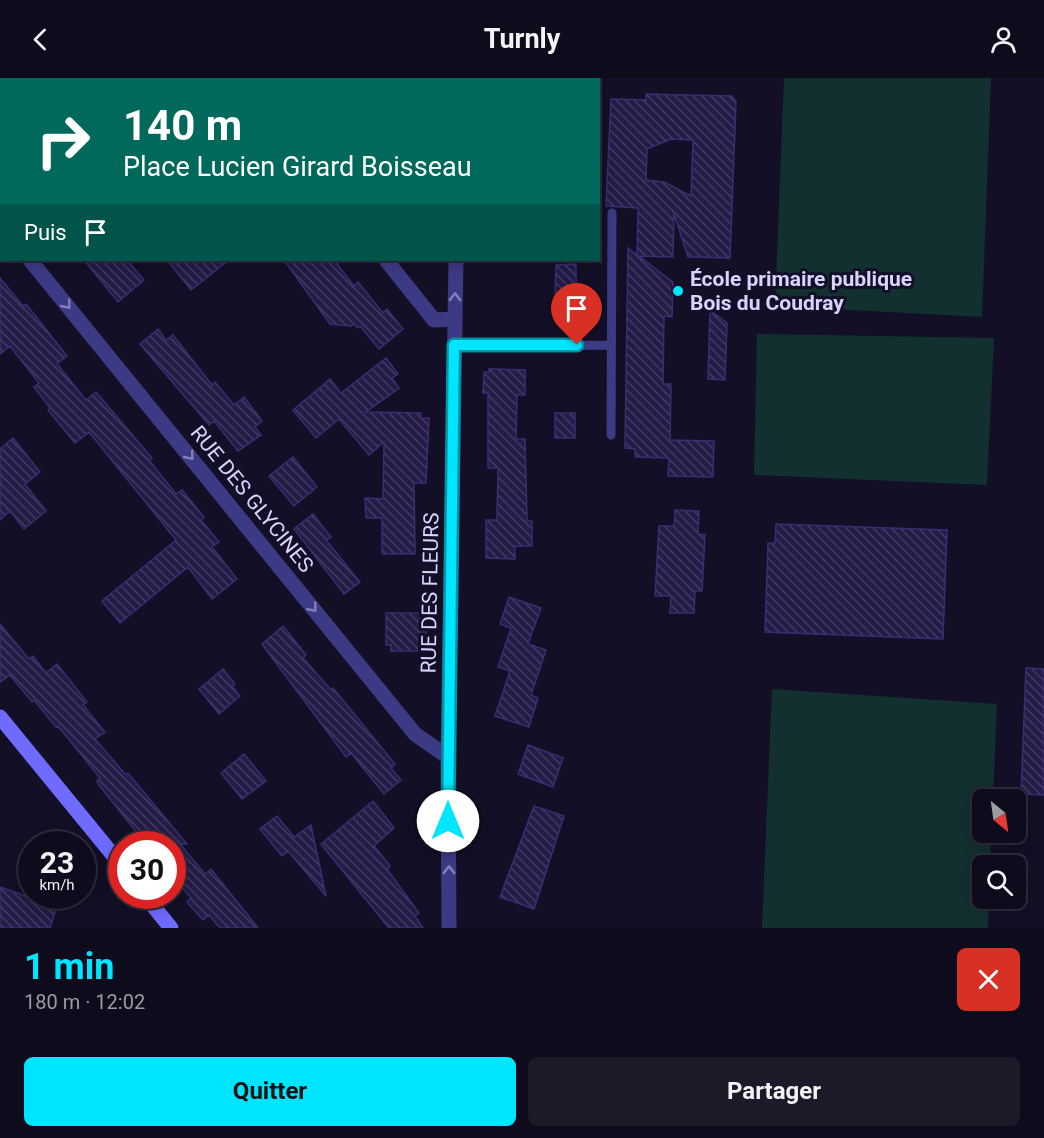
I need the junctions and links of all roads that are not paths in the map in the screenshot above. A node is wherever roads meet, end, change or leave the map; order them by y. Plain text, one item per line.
1 (612, 213) dead end
2 (31, 261) edge
3 (387, 261) edge
4 (456, 261) edge
5 (455, 319) junction
6 (454, 345) junction
7 (611, 345) junction
8 (611, 435) dead end
9 (0, 717) edge
10 (448, 757) junction
11 (108, 849) edge
12 (156, 909) edge
13 (171, 928) edge
14 (449, 928) edge

1 - 7 lane
2 -> 10 street, RUE DES GLYCINES
3 - 5 street
5 -> 4 street, RUE DES FLEURS
5 - 6 street, RUE DES FLEURS
6 - 7 lane
6 - 10 street, RUE DES FLEURS
7 - 8 lane
9 - 11 street
14 -> 10 street, RUE DES FLEURS
12 - 13 street

